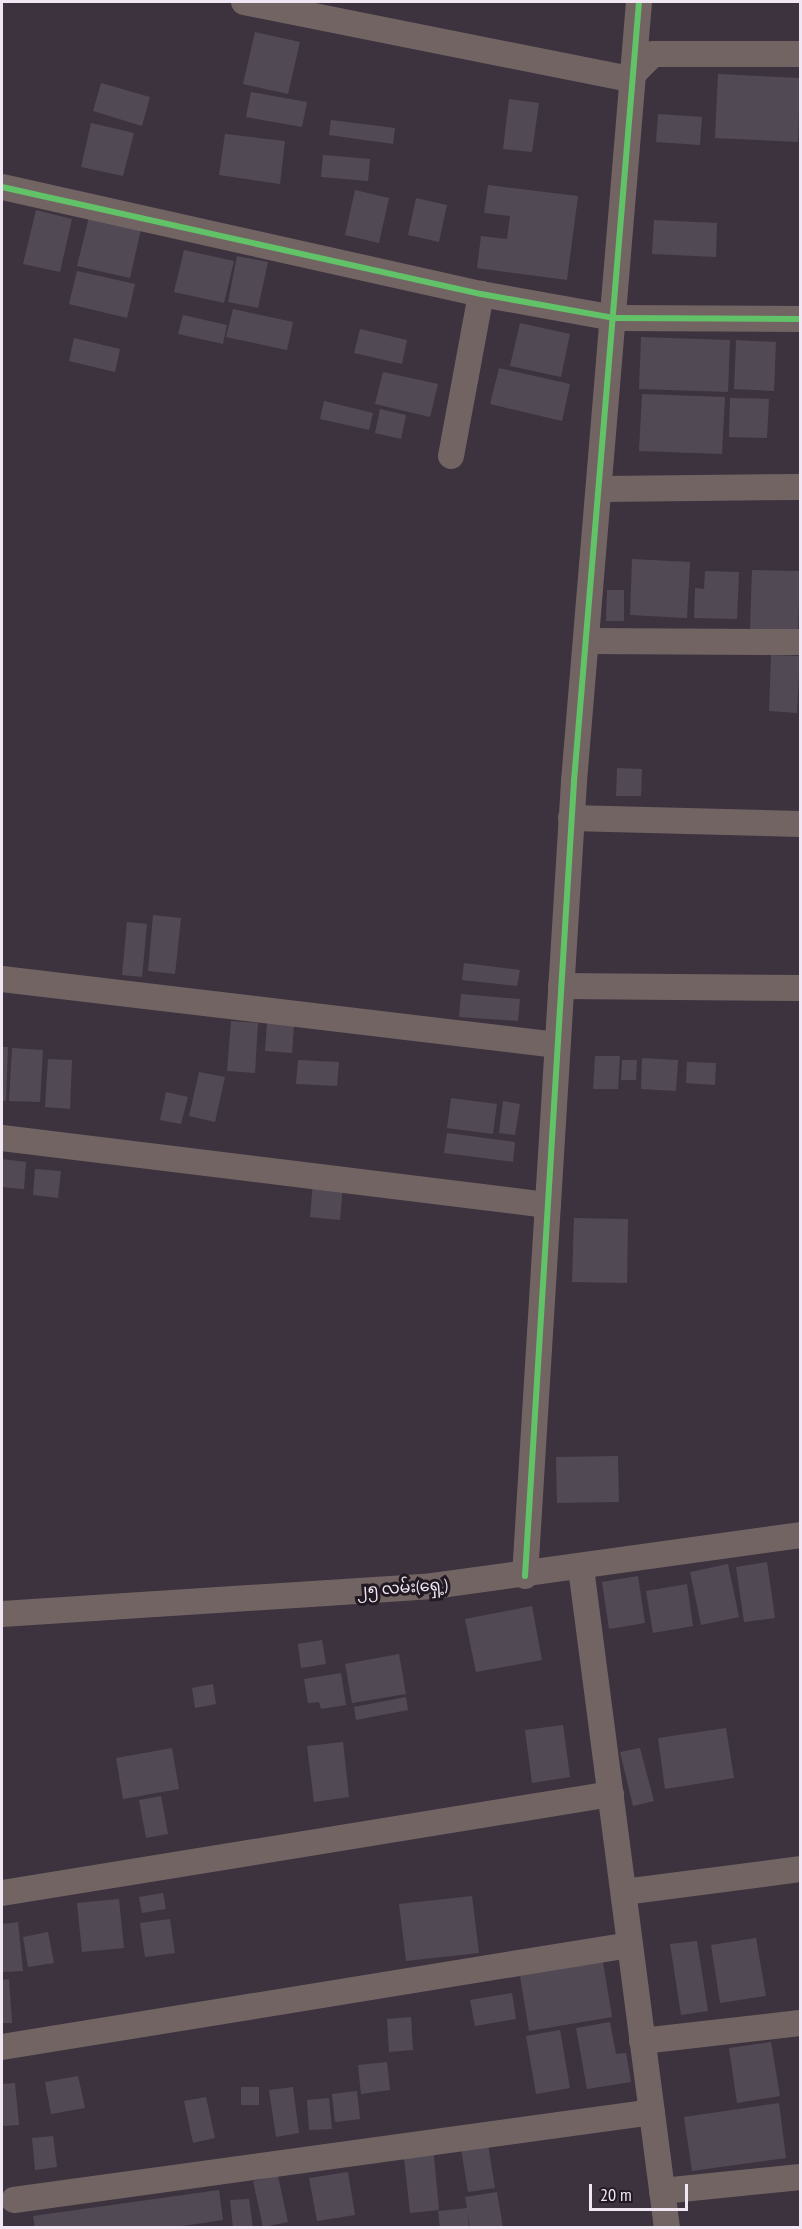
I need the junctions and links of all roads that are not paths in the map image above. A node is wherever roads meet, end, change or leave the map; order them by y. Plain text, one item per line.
1 (244, 2) edge
2 (639, 2) edge
3 (801, 54) edge
4 (628, 79) junction
5 (2, 187) edge
6 (481, 294) junction
7 (615, 318) junction
8 (801, 319) edge
9 (451, 456) dead end
10 (801, 487) edge
11 (602, 489) junction
12 (587, 641) junction
13 (801, 642) edge
14 (571, 818) junction
15 (801, 824) edge
16 (2, 979) edge
17 (561, 986) junction
18 (801, 988) edge
19 (557, 1045) junction
20 (2, 1138) edge
21 (548, 1205) junction
22 (801, 1536) edge
23 (581, 1568) junction
24 (525, 1576) junction
25 (2, 1614) edge
26 (611, 1794) junction
27 (801, 1869) edge
28 (624, 1892) junction
29 (2, 1893) edge
30 (630, 1945) junction
31 (801, 2023) edge
32 (642, 2041) junction
33 (2, 2047) edge
34 (652, 2112) junction
35 (801, 2177) edge
36 (662, 2191) junction
37 (14, 2200) dead end
38 (667, 2228) edge

1 - 4 street
2 - 4 street
3 - 4 street
4 - 7 street
5 - 6 street
6 - 7 street
6 - 9 street
7 - 8 street
7 - 11 street
10 - 11 street
11 - 12 street
12 - 13 street
12 - 14 street
14 - 15 street
14 - 17 street
16 - 19 street
17 - 18 street
17 - 19 street
19 - 21 street
20 - 21 street
21 - 24 street
22 - 23 street, ၂၅ လမ်း(ရှေ့)
23 - 24 street, ၂၅ လမ်း(ရှေ့)
23 - 26 street
24 - 25 street, ၂၅ လမ်း(ရှေ့)
26 - 28 street
26 - 29 street
27 - 28 street
28 - 30 street
30 - 32 street
30 - 33 street
31 - 32 street
32 - 34 street
34 - 36 street
34 - 37 street
35 - 36 street
36 - 38 street

